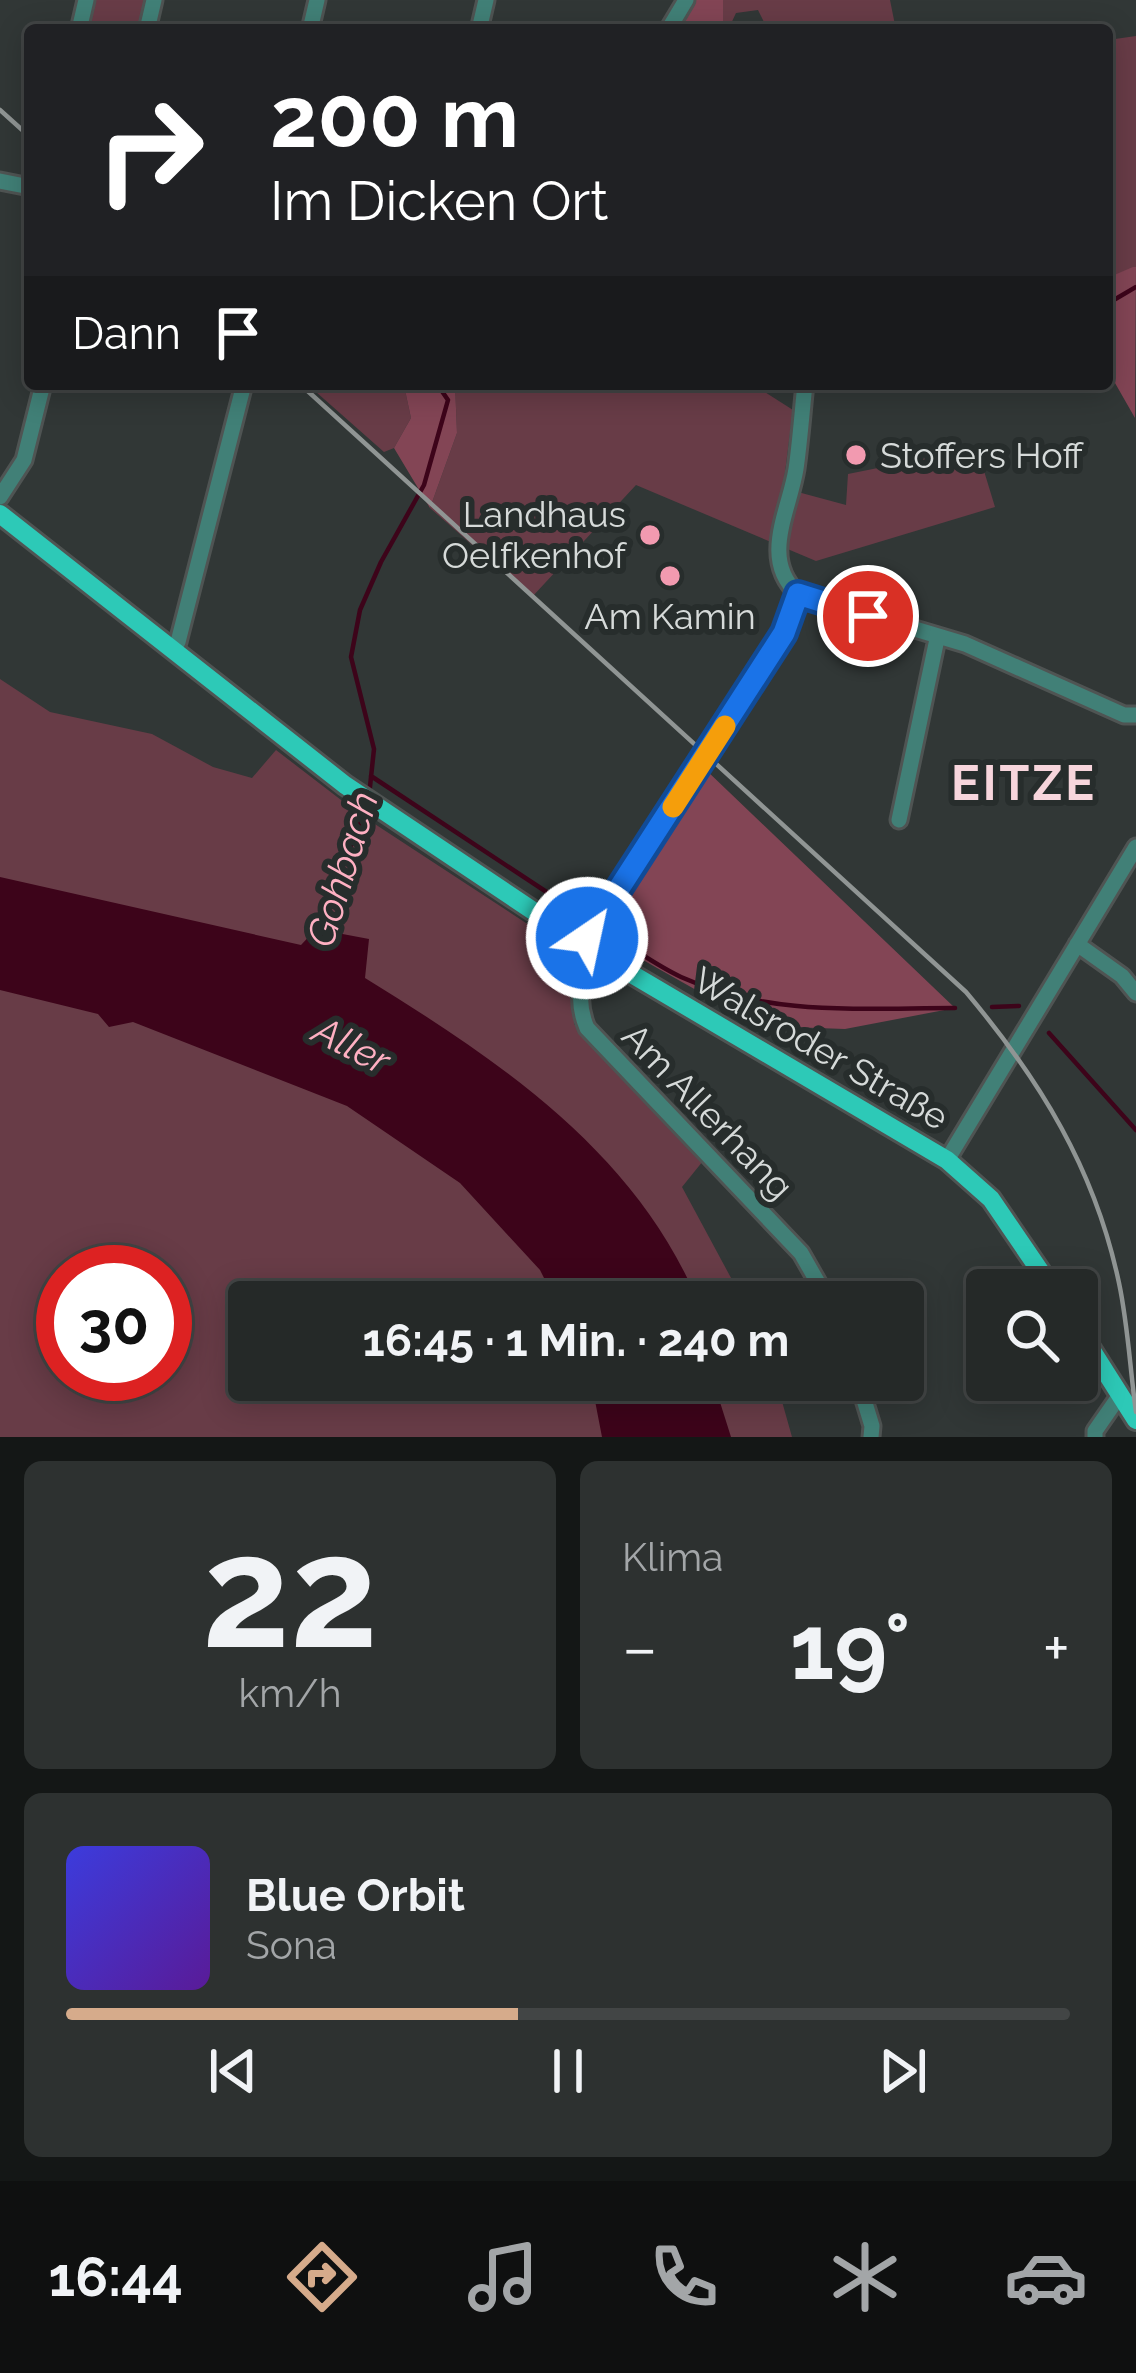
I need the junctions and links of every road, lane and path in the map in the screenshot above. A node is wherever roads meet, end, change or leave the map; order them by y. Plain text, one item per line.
1 (42, 390) edge
2 (242, 390) edge
3 (804, 390) edge
4 (0, 497) edge
5 (0, 514) edge
6 (798, 594) junction
7 (937, 638) junction
8 (172, 649) junction
9 (1132, 719) edge
10 (898, 820) dead end
11 (1136, 847) edge
12 (589, 944) junction
13 (1077, 944) junction
14 (1136, 993) edge
15 (946, 1160) junction
16 (1039, 1269) edge
17 (817, 1281) edge
18 (1098, 1360) edge
19 (1120, 1395) junction
20 (864, 1401) edge
21 (1136, 1420) edge
22 (871, 1437) edge
23 (1095, 1437) edge

1 - 4 street
2 - 8 street
3 - 6 street
5 - 8 main road, Walsroder Straße
6 - 7 street
6 - 12 street, Am Allerhang
7 - 9 street
7 - 10 street
8 - 12 main road, Walsroder Straße
11 - 13 street
12 - 15 main road, Walsroder Straße
12 - 17 street, Am Allerhang
13 - 14 street
13 - 15 street
15 - 16 main road, Walsroder Straße
18 - 19 main road
19 - 21 main road
19 - 23 street
20 - 22 street

